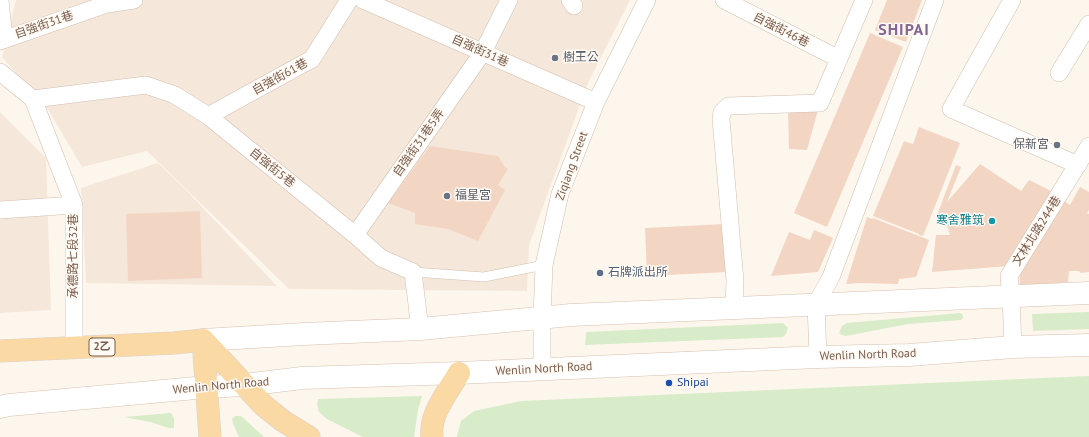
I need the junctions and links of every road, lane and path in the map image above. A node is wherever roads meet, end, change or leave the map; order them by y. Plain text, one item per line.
1 (0, 0) edge
2 (134, 0) edge
3 (349, 0) edge
4 (363, 0) edge
5 (509, 0) edge
6 (647, 0) edge
7 (724, 0) edge
8 (864, 0) edge
9 (935, 0) edge
10 (1012, 0) edge
11 (107, 2) edge
12 (1089, 24) edge
13 (2, 40) edge
14 (483, 52) junction
15 (839, 59) junction
16 (0, 72) edge
17 (1059, 73) dead end
18 (33, 98) junction
19 (596, 102) junction
20 (208, 116) junction
21 (1089, 146) edge
22 (1078, 165) junction
23 (74, 205) junction
24 (0, 210) edge
25 (355, 234) junction
26 (544, 265) junction
27 (412, 272) junction
28 (1089, 293) edge
29 (1011, 296) junction
30 (816, 304) junction
31 (734, 308) junction
32 (542, 318) junction
33 (420, 329) junction
34 (203, 340) junction
35 (1089, 345) edge
36 (1013, 347) junction
37 (74, 348) junction
38 (0, 351) edge
39 (818, 357) junction
40 (542, 369) junction
41 (459, 373) junction
42 (244, 385) junction
43 (207, 387) junction
44 (0, 407) edge
45 (210, 437) edge
46 (309, 437) edge
47 (432, 437) edge

1 - 13 street
2 - 11 street, 自強街31巷
3 - 20 street, 自強街61巷
4 - 14 street, 自強街31巷
5 - 14 street, 自強街31巷5弄
6 - 19 street, Ziqiang Street
7 - 15 street, 自強街46巷
8 - 15 street
9 - 30 street
10 - 22 street
11 - 13 street, 自強街31巷
12 - 17 street
14 - 19 street, 自強街31巷
14 - 25 street, 自強街31巷5弄
15 - 31 street
16 - 18 street
18 - 20 street, 自強街5巷
18 - 23 street, 承德路七段32巷
19 - 26 street, Ziqiang Street
20 - 25 street, 自強街5巷
21 - 22 street, 文林北路244巷
22 - 29 street, 文林北路244巷
23 - 24 street
23 - 37 street, 承德路七段32巷
25 - 27 street, 自強街5巷
26 - 27 lane, 自強街5巷
26 - 32 street, Ziqiang Street
27 - 33 street
28 - 29 main road
29 - 30 main road
29 - 36 street, 文林北路244巷
30 - 31 main road
30 - 39 street
31 - 32 main road
32 - 33 main road
32 - 40 street, Ziqiang Street
33 - 34 main road
34 - 37 main road, 2乙
34 - 42 main road
34 - 43 main road
35 - 36 main road, Wenlin North Road
36 - 39 main road, Wenlin North Road
37 - 38 main road, 2乙
39 - 40 main road, Wenlin North Road
40 - 41 main road, Wenlin North Road
41 - 42 main road, Wenlin North Road
41 - 47 main road
42 - 43 main road, Wenlin North Road
42 - 46 main road
43 - 44 main road, Wenlin North Road
43 - 45 main road

